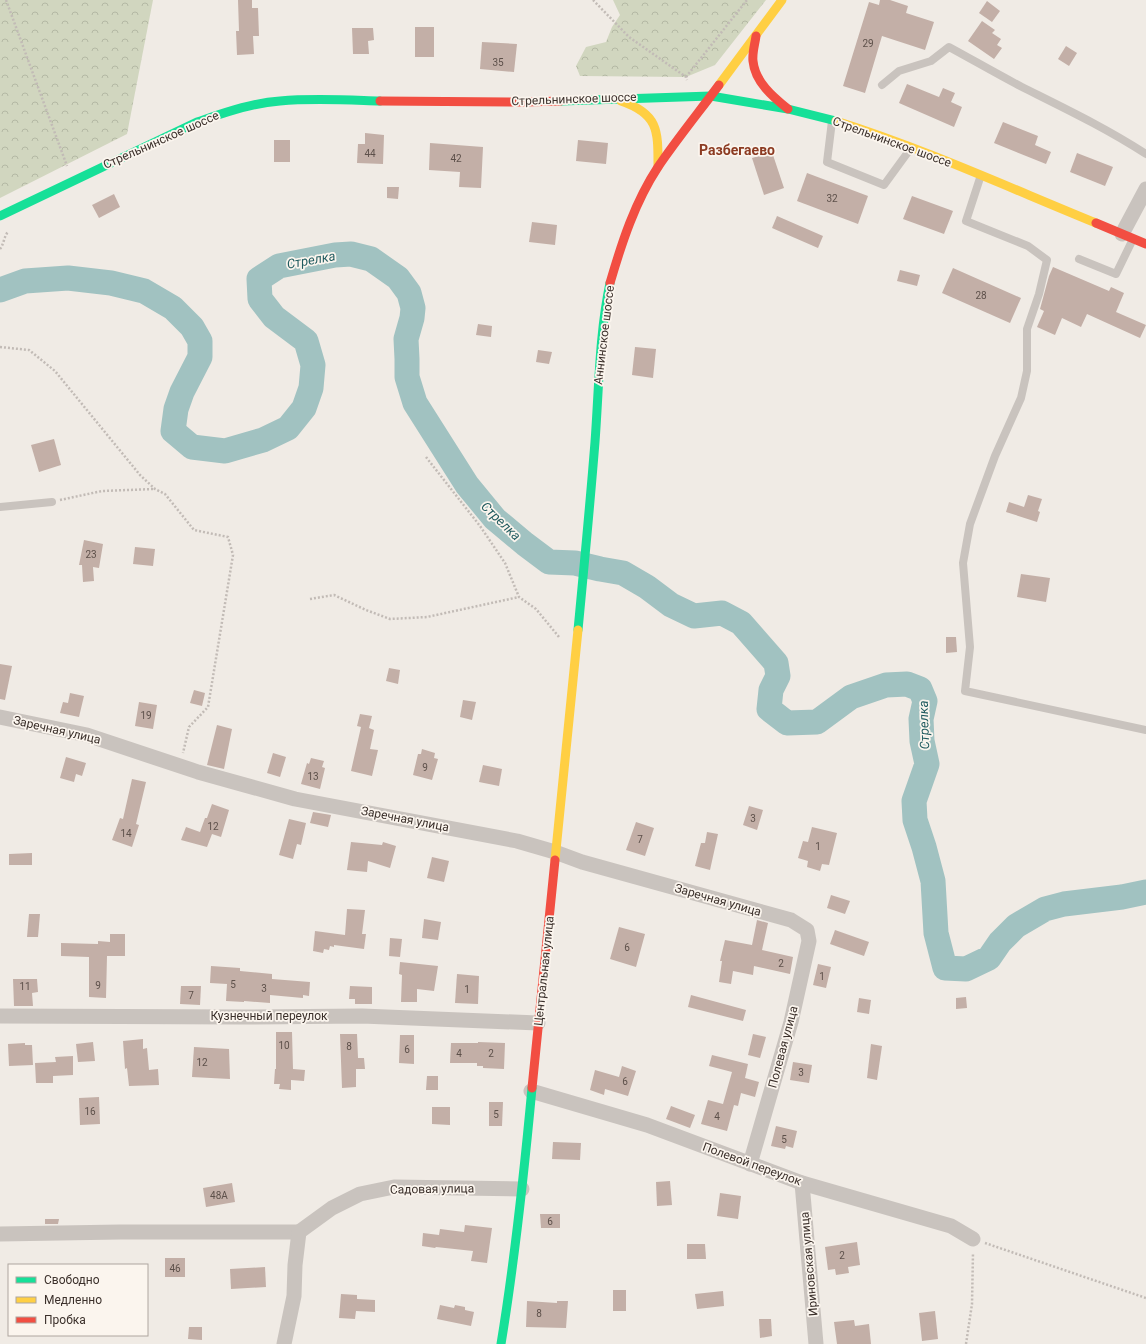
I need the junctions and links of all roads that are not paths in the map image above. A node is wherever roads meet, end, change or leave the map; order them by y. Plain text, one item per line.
1 (782, 0) edge
2 (756, 35) junction
3 (882, 85) dead end
4 (711, 96) junction
5 (612, 98) junction
6 (788, 109) junction
7 (832, 120) junction
8 (912, 147) junction
9 (1146, 154) edge
10 (658, 167) junction
11 (981, 175) junction
12 (1146, 189) edge
13 (0, 216) edge
14 (1128, 236) junction
15 (1146, 244) edge
16 (1079, 259) dead end
17 (52, 502) road end
18 (0, 508) edge
19 (581, 597) joint
20 (0, 717) edge
21 (1146, 730) edge
22 (555, 852) junction
23 (808, 930) joint
24 (0, 1016) edge
25 (538, 1023) junction
26 (531, 1091) junction
27 (750, 1164) junction
28 (802, 1183) junction
29 (522, 1189) junction
30 (299, 1232) junction
31 (0, 1234) edge
32 (973, 1239) road end
33 (284, 1344) edge
34 (501, 1344) edge
35 (816, 1344) edge

1 - 2 main road, Аннинское шоссе
2 - 4 main road, Аннинское шоссе
2 - 6 main road
3 - 9 lane
4 - 5 main road, Стрельнинское шоссе
4 - 6 main road, Стрельнинское шоссе
4 - 10 main road, Аннинское шоссе
5 - 10 main road
5 - 13 main road, Стрельнинское шоссе
6 - 7 main road, Стрельнинское шоссе
7 - 8 main road, Стрельнинское шоссе
7 - 8 lane
8 - 11 main road, Стрельнинское шоссе
10 - 19 main road, Аннинское шоссе
11 - 14 main road, Стрельнинское шоссе
11 - 21 lane
12 - 14 street
14 - 15 main road, Стрельнинское шоссе
14 - 16 lane
17 - 18 lane
19 - 22 main road, Центральная улица
20 - 22 street, Заречная улица
22 - 23 street, Заречная улица
22 - 25 main road, Центральная улица
23 - 27 street, Полевая улица
24 - 25 street, Кузнечный переулок
25 - 26 main road, Центральная улица
26 - 27 street, Полевой переулок
26 - 29 main road, Центральная улица
27 - 28 street, Полевой переулок
28 - 32 street, Полевой переулок
28 - 35 street, Ириновская улица
29 - 30 street, Садовая улица
29 - 34 main road, Центральная улица
30 - 31 street
30 - 33 street

